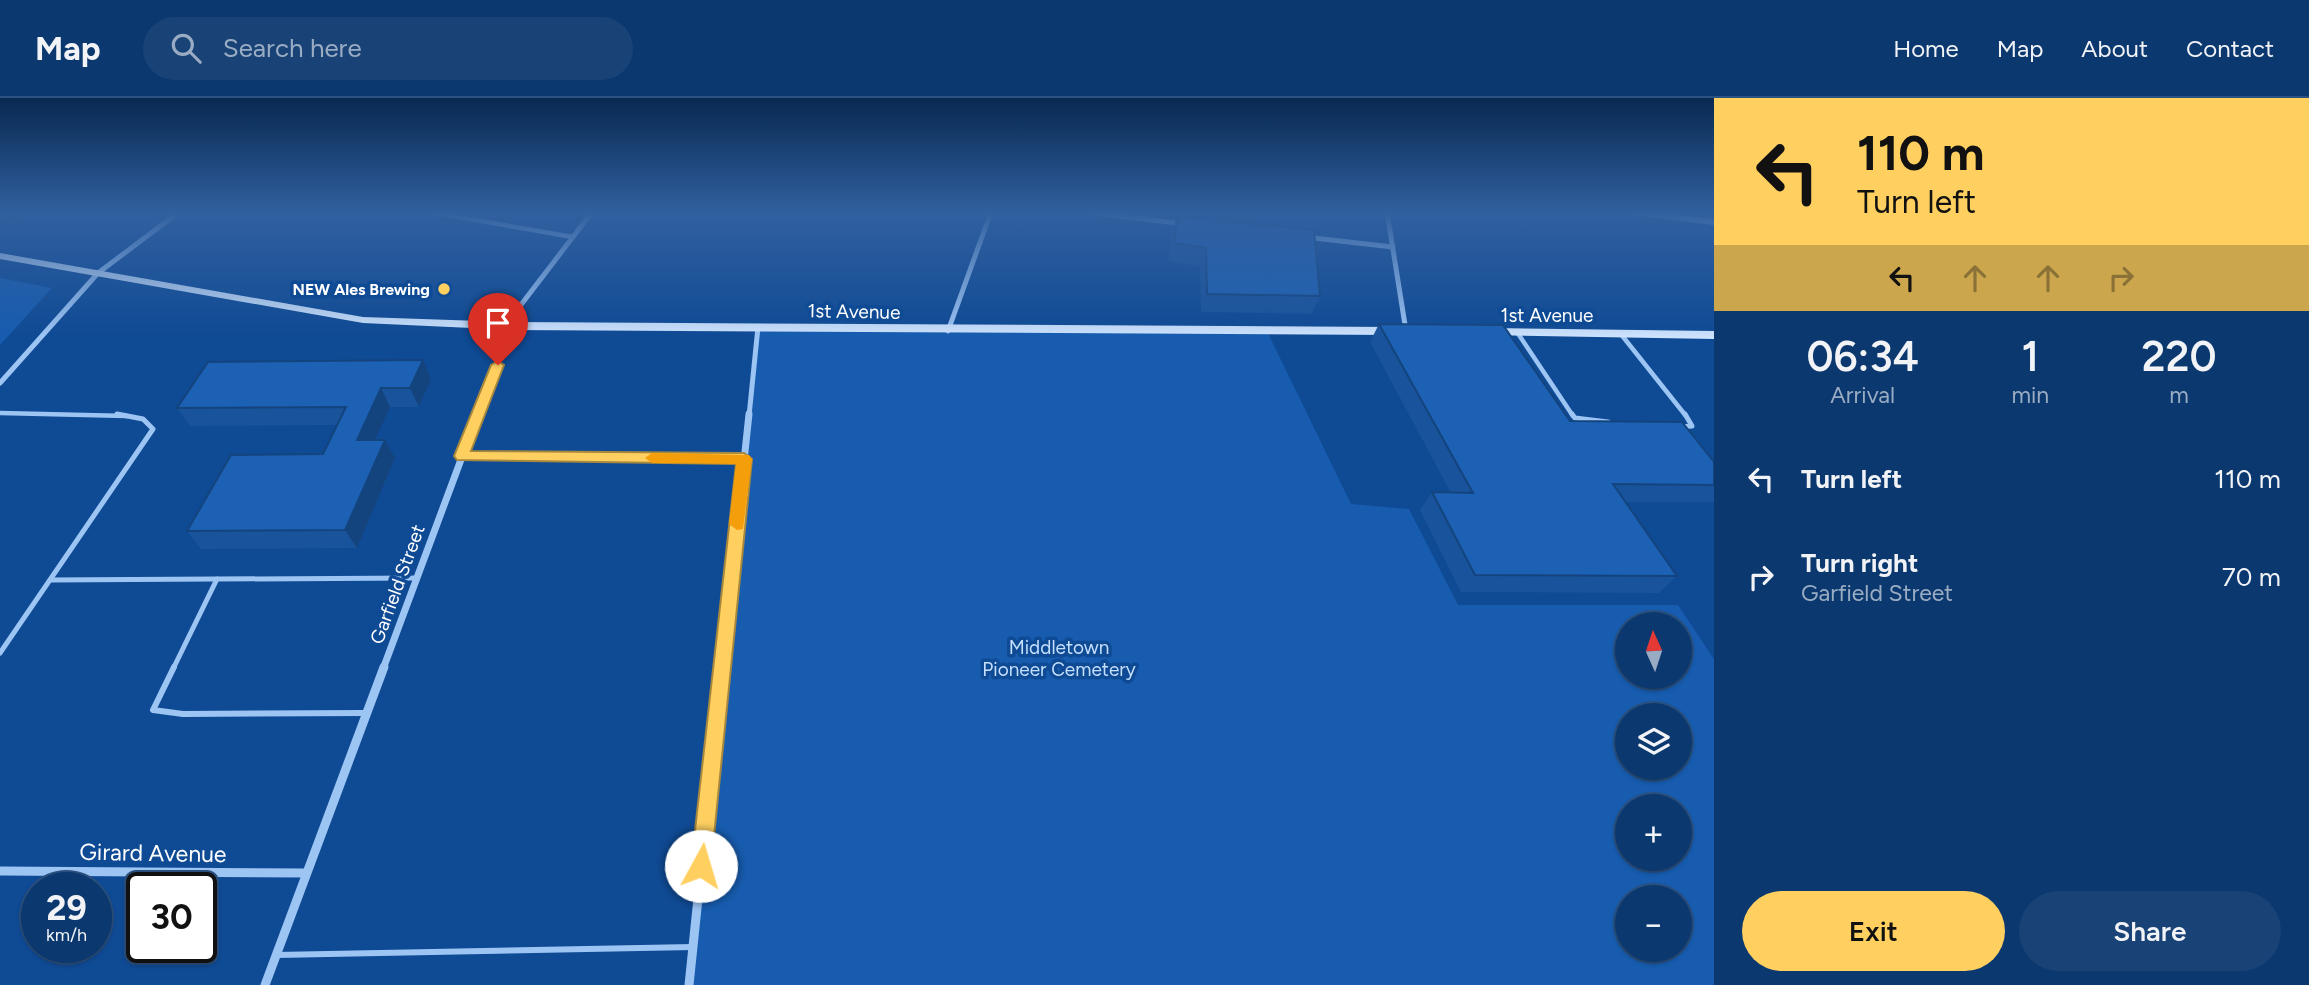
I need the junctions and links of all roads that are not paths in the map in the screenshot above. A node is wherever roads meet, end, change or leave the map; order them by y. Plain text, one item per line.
1 (124, 253) edge
2 (560, 253) edge
3 (976, 253) edge
4 (1394, 253) edge
5 (0, 256) edge
6 (98, 273) junction
7 (513, 326) junction
8 (758, 327) junction
9 (948, 331) junction
10 (1406, 331) junction
11 (1420, 331) edge
12 (1475, 332) edge
13 (1517, 332) junction
14 (1619, 333) junction
15 (1714, 335) edge
16 (0, 383) edge
17 (0, 413) edge
18 (1615, 423) edge
19 (1679, 426) edge
20 (462, 456) junction
21 (744, 459) junction
22 (416, 578) junction
23 (216, 579) junction
24 (50, 580) junction
25 (0, 653) edge
26 (366, 713) junction
27 (0, 871) edge
28 (306, 873) junction
29 (693, 947) junction
30 (276, 956) junction
31 (265, 985) edge
32 (689, 985) edge

1 - 6 street
2 - 7 street, Garfield Street
3 - 9 street
4 - 10 street
5 - 6 main road, 1st Avenue
6 - 7 main road, 1st Avenue
6 - 16 street
7 - 8 main road, 1st Avenue
7 - 20 street, Garfield Street
8 - 9 main road, 1st Avenue
8 - 21 street
9 - 10 main road, 1st Avenue
10 - 11 main road, 1st Avenue
12 - 13 main road, 1st Avenue
13 - 14 main road, 1st Avenue
13 - 18 lane
14 - 15 main road, 1st Avenue
14 - 19 lane
17 - 24 lane
20 - 21 lane
20 - 22 street, Garfield Street
21 - 29 street
22 - 23 lane
22 - 26 street, Garfield Street
23 - 24 lane
23 - 26 lane
24 - 25 lane
26 - 28 street, Garfield Street
27 - 28 street, Girard Avenue
28 - 30 street, Garfield Street
29 - 30 lane
29 - 32 street
30 - 31 street, Garfield Street

